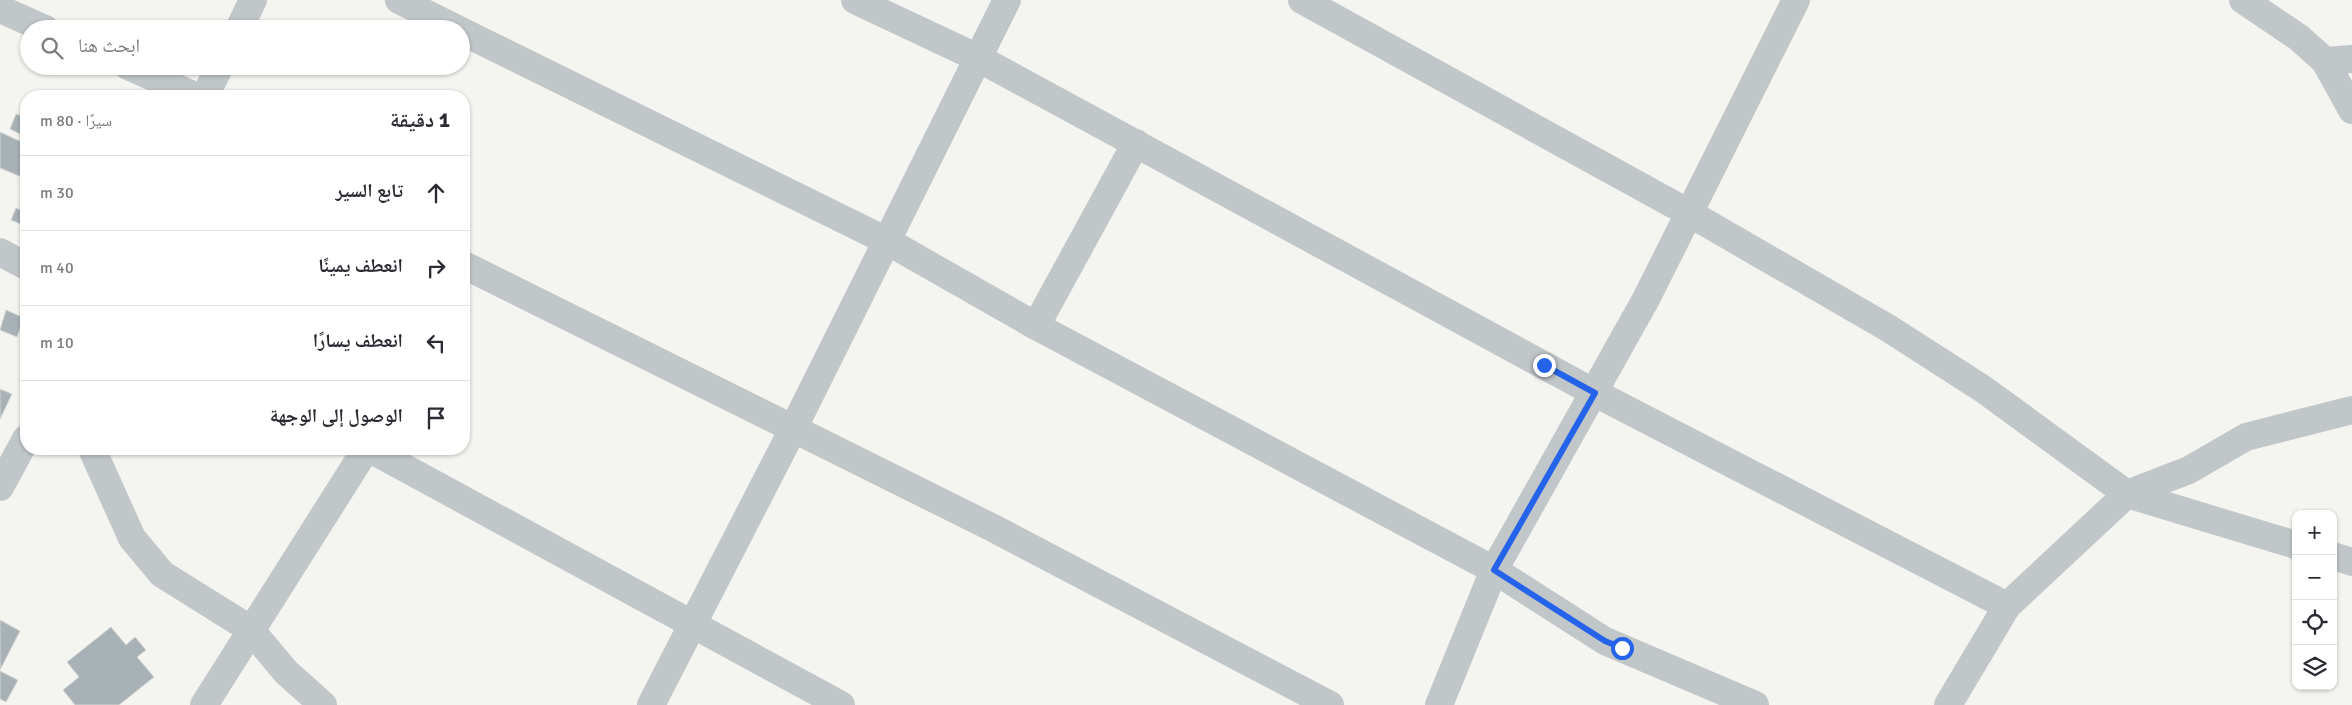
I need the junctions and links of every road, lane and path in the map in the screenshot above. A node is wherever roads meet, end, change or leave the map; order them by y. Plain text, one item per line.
1 (253, 0) edge
2 (399, 0) edge
3 (855, 0) edge
4 (1007, 0) edge
5 (1302, 0) edge
6 (2243, 0) edge
7 (1786, 3) edge
8 (0, 9) edge
9 (25, 20) edge
10 (243, 20) edge
11 (440, 20) edge
12 (470, 35) edge
13 (978, 58) junction
14 (2352, 59) edge
15 (2325, 61) junction
16 (148, 75) edge
17 (216, 75) edge
18 (182, 90) edge
19 (208, 90) edge
20 (2352, 110) edge
21 (1136, 143) junction
22 (1689, 213) junction
23 (887, 241) junction
24 (0, 252) edge
25 (20, 263) edge
26 (470, 268) edge
27 (1036, 326) junction
28 (1595, 393) junction
29 (2352, 410) edge
30 (793, 429) junction
31 (20, 450) edge
32 (95, 455) edge
33 (364, 455) edge
34 (379, 455) edge
35 (0, 487) edge
36 (2127, 494) junction
37 (2292, 544) edge
38 (2337, 557) edge
39 (2352, 562) edge
40 (1494, 570) junction
41 (2008, 606) junction
42 (693, 625) junction
43 (250, 629) junction
44 (204, 705) edge
45 (323, 705) edge
46 (651, 705) edge
47 (841, 705) edge
48 (1330, 705) edge
49 (1439, 705) edge
50 (1755, 705) edge
51 (1948, 705) edge

1 - 10 street
2 - 11 street
3 - 13 street
4 - 13 street
5 - 22 street
6 - 15 street
7 - 22 street
8 - 9 street
12 - 23 street
13 - 21 street
13 - 23 street
14 - 15 street
15 - 20 street
16 - 18 street
17 - 19 street
21 - 27 street
21 - 28 street
22 - 28 street
22 - 36 street
23 - 27 street
23 - 30 street
24 - 25 street
26 - 30 street
27 - 40 street
28 - 40 street
28 - 41 street
29 - 36 street
30 - 42 street
30 - 48 street
31 - 35 street
32 - 43 street
33 - 43 street
34 - 42 street
36 - 37 street
36 - 41 street
38 - 39 street
40 - 49 street
40 - 50 street
41 - 51 street
42 - 46 street
42 - 47 street
43 - 44 street
43 - 45 street

